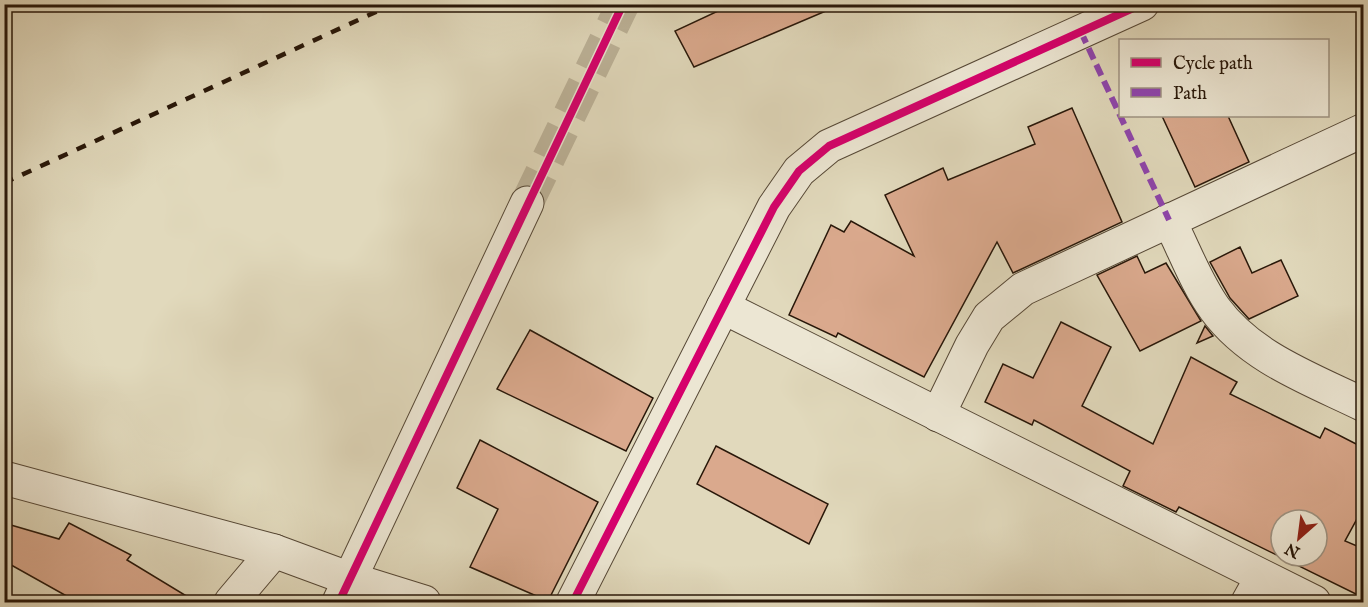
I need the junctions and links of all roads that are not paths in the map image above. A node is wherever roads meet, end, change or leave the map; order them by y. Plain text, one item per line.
1 (1142, 4) edge
2 (1364, 130) edge
3 (527, 203) tunnel mouth
4 (1169, 220) junction
5 (723, 308) junction
6 (1364, 405) edge
7 (938, 415) junction
8 (4, 478) edge
9 (274, 551) junction
10 (1255, 590) edge
11 (344, 591) edge
12 (231, 603) edge
13 (424, 603) edge
14 (573, 603) edge
15 (1314, 603) edge

1 - 5 street
2 - 4 street
3 - 11 street
4 - 6 street
4 - 7 street
5 - 7 street
5 - 14 street
7 - 10 street
8 - 9 street
9 - 11 street
9 - 12 street
10 - 15 street
11 - 13 street

